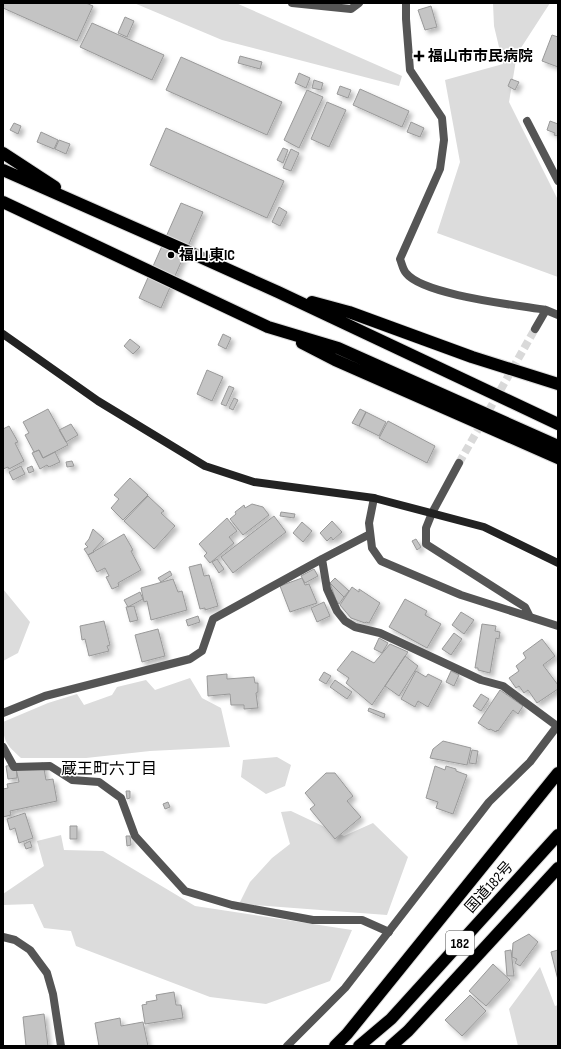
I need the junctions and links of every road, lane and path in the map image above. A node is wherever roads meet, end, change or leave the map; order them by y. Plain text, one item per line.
1 (292, 3) edge
2 (359, 3) edge
3 (406, 3) edge
4 (527, 121) dead end
5 (3, 153) edge
6 (3, 170) edge
7 (558, 181) edge
8 (3, 202) edge
9 (84, 206) junction
10 (3, 210) edge
11 (74, 235) junction
12 (278, 292) junction
13 (546, 310) junction
14 (558, 315) edge
15 (268, 327) junction
16 (535, 329) tunnel mouth
17 (3, 334) edge
18 (558, 384) edge
19 (558, 424) edge
20 (558, 446) edge
21 (558, 458) edge
22 (459, 463) tunnel mouth
23 (374, 498) junction
24 (432, 513) junction
25 (370, 534) junction
26 (322, 559) junction
27 (558, 563) edge
28 (530, 617) junction
29 (558, 626) edge
30 (3, 713) edge
31 (557, 726) edge
32 (3, 747) edge
33 (558, 773) edge
34 (558, 835) edge
35 (558, 868) edge
36 (389, 932) junction
37 (3, 937) edge
38 (61, 1046) edge
39 (286, 1046) edge
40 (335, 1046) edge
41 (359, 1046) edge
42 (390, 1046) edge

1 - 2 street
3 - 13 street
4 - 7 street
5 - 9 highway
6 - 9 highway
8 - 11 highway
9 - 12 highway
10 - 11 highway
11 - 15 highway
12 - 18 highway
12 - 19 highway
13 - 14 street
13 - 16 street
15 - 20 highway
15 - 21 highway
17 - 23 street
22 - 24 street
23 - 24 street
23 - 25 street
24 - 27 street
24 - 28 street
25 - 26 street
25 - 28 street
26 - 30 street
26 - 31 street
28 - 29 street
31 - 36 street
32 - 36 street
33 - 40 highway
34 - 41 highway, 国道182号 / 182
35 - 42 highway, 182
36 - 39 street
37 - 38 street

